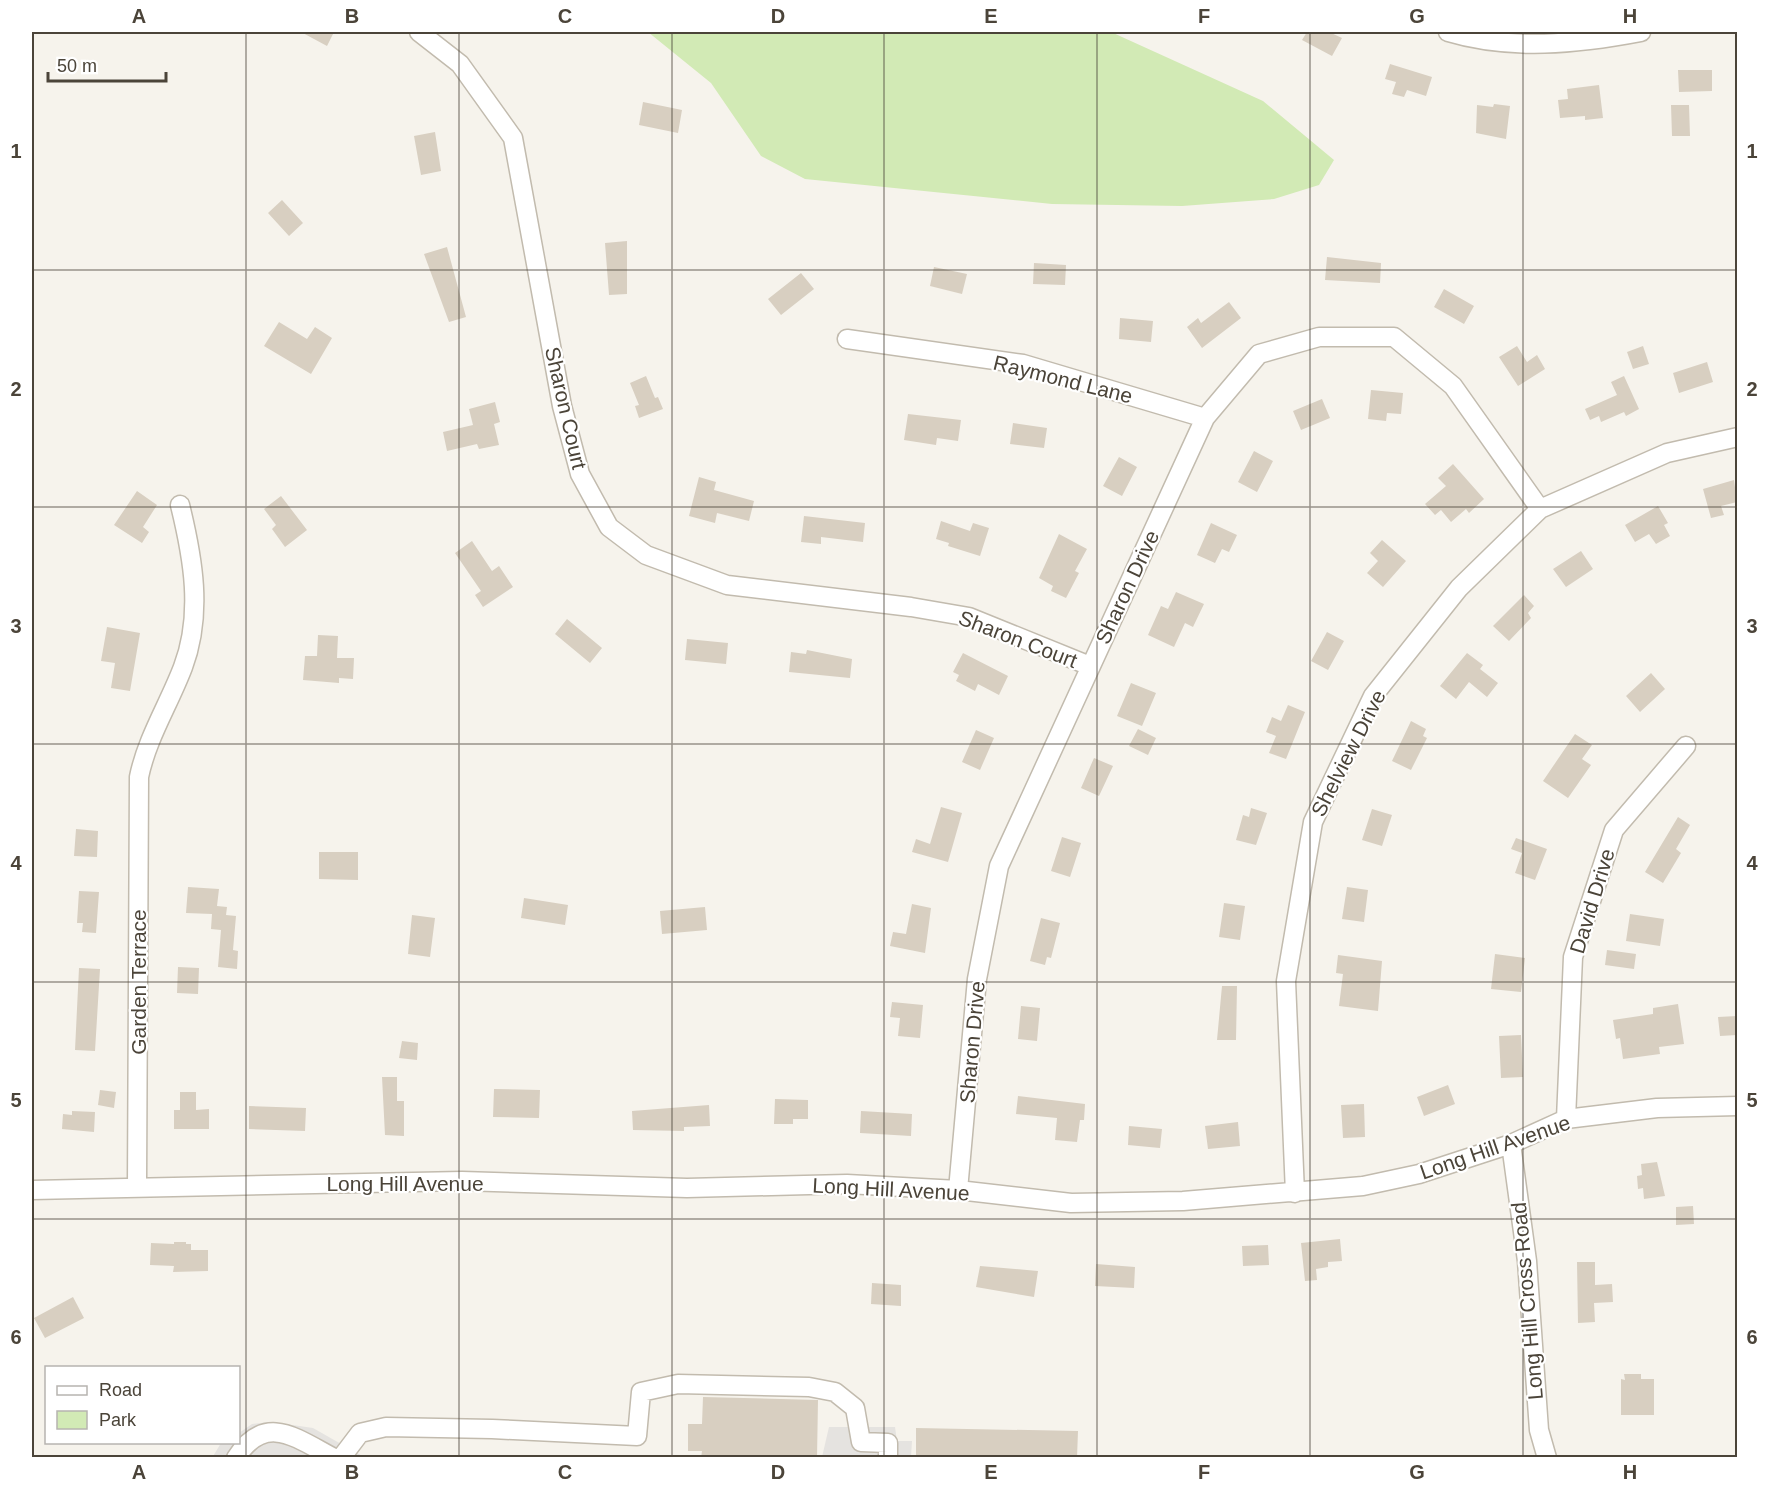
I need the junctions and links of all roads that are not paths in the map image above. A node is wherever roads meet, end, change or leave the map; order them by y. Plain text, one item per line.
1 (419, 32) edge
2 (1448, 32) edge
3 (1641, 32) edge
4 (847, 339) dead end
5 (1205, 417) junction
6 (1737, 437) edge
7 (180, 505) dead end
8 (1540, 510) junction
9 (1090, 666) junction
10 (1686, 746) dead end
11 (1737, 1106) edge
12 (1566, 1119) junction
13 (1511, 1144) junction
14 (137, 1186) junction
15 (32, 1190) edge
16 (958, 1190) junction
17 (1295, 1193) junction
18 (236, 1458) edge
19 (334, 1458) edge
20 (341, 1458) edge
21 (888, 1458) edge
22 (1547, 1458) edge

1 - 9 street, Sharon Court
2 - 3 street
4 - 5 street, Raymond Lane
5 - 8 street, Sharon Drive
5 - 9 street, Sharon Drive
6 - 8 street, Shelview Drive
7 - 14 street, Garden Terrace
8 - 17 street, Shelview Drive
9 - 16 street, Sharon Drive
10 - 12 street, David Drive
11 - 12 street, Long Hill Avenue
12 - 13 street, Long Hill Avenue
13 - 17 street, Long Hill Avenue
13 - 22 street, Long Hill Cross Road
14 - 15 street, Long Hill Avenue
14 - 16 street, Long Hill Avenue
16 - 17 street, Long Hill Avenue
18 - 19 street
20 - 21 street

